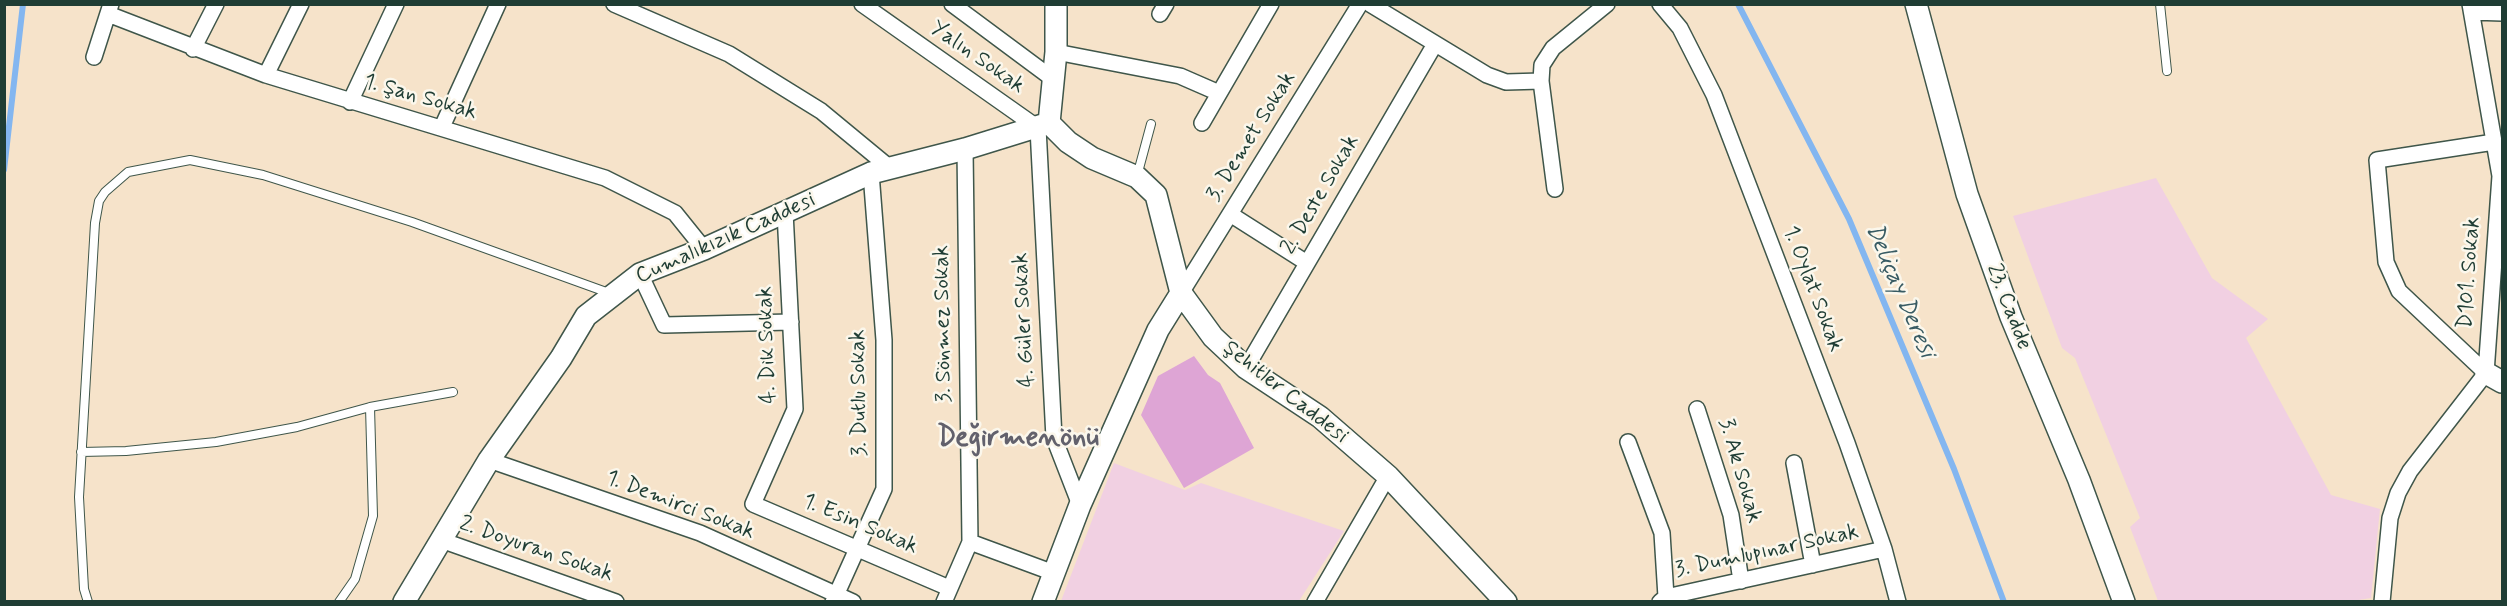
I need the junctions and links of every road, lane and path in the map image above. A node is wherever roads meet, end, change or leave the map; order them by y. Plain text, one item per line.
1 (216, 4) edge
2 (301, 4) edge
3 (396, 4) edge
4 (498, 4) edge
5 (614, 4) edge
6 (862, 4) edge
7 (952, 4) edge
8 (1056, 4) edge
9 (1271, 4) edge
10 (1360, 4) edge
11 (1370, 4) edge
12 (1607, 4) edge
13 (1660, 4) edge
14 (1916, 4) edge
15 (2160, 4) edge
16 (2471, 8) edge
17 (110, 9) edge
18 (644, 10) edge
19 (2502, 13) edge
20 (1435, 44) junction
21 (193, 49) junction
22 (1056, 52) junction
23 (94, 57) dead end
24 (2167, 71) dead end
25 (266, 75) junction
26 (1053, 79) junction
27 (1540, 81) junction
28 (1219, 93) junction
29 (350, 102) junction
30 (1202, 123) dead end
31 (1151, 124) dead end
32 (1043, 126) junction
33 (442, 127) junction
34 (2494, 142) junction
35 (965, 149) junction
36 (881, 171) junction
37 (1137, 177) junction
38 (1555, 189) dead end
39 (785, 212) junction
40 (1230, 214) junction
41 (704, 249) junction
42 (1307, 263) junction
43 (640, 274) junction
44 (1181, 293) junction
45 (614, 295) junction
46 (791, 322) junction
47 (1246, 368) junction
48 (2494, 377) edge
49 (453, 392) dead end
50 (370, 407) junction
51 (1697, 409) dead end
52 (1628, 442) dead end
53 (81, 452) junction
54 (489, 460) junction
55 (1794, 463) dead end
56 (1388, 476) junction
57 (753, 504) joint
58 (1080, 505) junction
59 (441, 540) junction
60 (970, 542) junction
61 (859, 547) junction
62 (1884, 549) junction
63 (1813, 565) junction
64 (1054, 573) junction
65 (1742, 581) junction
66 (947, 595) edge
67 (834, 598) edge
68 (1663, 599) edge
69 (88, 602) edge
70 (339, 602) edge
71 (404, 602) edge
72 (616, 602) edge
73 (853, 602) edge
74 (1043, 602) edge
75 (1315, 602) edge
76 (1506, 602) edge
77 (1898, 602) edge
78 (2124, 602) edge
79 (2382, 602) edge

1 - 21 street
2 - 25 street
3 - 29 street
4 - 33 street
5 - 18 street
6 - 32 street, Yalın Sokak
7 - 26 street
8 - 22 street
9 - 28 street
10 - 40 street, 3. Demet Sokak
11 - 20 street
12 - 27 street
13 - 62 street, 1. Oylat Sokak
14 - 78 street, 23. Cadde
15 - 24 lane
16 - 19 street
16 - 34 street, D101. Sokak
17 - 21 street, 1. Şan Sokak
17 - 23 street
18 - 36 street
20 - 27 street
20 - 42 street, 2. Deste Sokak
21 - 25 street, 1. Şan Sokak
22 - 26 street
22 - 28 street
25 - 29 street, 1. Şan Sokak
26 - 32 street
27 - 38 street
28 - 30 street
29 - 33 street, 1. Şan Sokak
31 - 37 lane
32 - 35 street, Cumalıkızık Caddesi
32 - 37 street, Şehitler Caddesi
32 - 58 street, 4. Güler Sokak
33 - 41 street, 1. Şan Sokak
34 - 48 street, D101. Sokak
34 - 48 street
35 - 36 street, Cumalıkızık Caddesi
35 - 60 street, 3. Sönmez Sokak
36 - 39 street, Cumalıkızık Caddesi
36 - 61 street, 3. Dutlu Sokak
37 - 44 street, Şehitler Caddesi
39 - 41 street, Cumalıkızık Caddesi
39 - 46 street, 4. Dik Sokak
40 - 42 street
40 - 44 street, 3. Demet Sokak
41 - 43 street, Cumalıkızık Caddesi
42 - 47 street, 2. Deste Sokak
43 - 45 street, Cumalıkızık Caddesi
43 - 46 street
44 - 47 street, Şehitler Caddesi
44 - 58 street
45 - 53 lane
45 - 54 street, Cumalıkızık Caddesi
46 - 57 street, 4. Dik Sokak
47 - 56 street, Şehitler Caddesi
48 - 79 street
49 - 50 lane
50 - 53 lane
50 - 70 lane
51 - 65 street, 3. Ak Sokak
52 - 68 street
53 - 69 lane
54 - 59 street, Cumalıkızık Caddesi
54 - 67 street, 1. Demirci Sokak
55 - 63 street
56 - 75 street
56 - 76 street, Şehitler Caddesi
57 - 61 street, 1. Esin Sokak
58 - 64 street
59 - 71 street, Cumalıkızık Caddesi
59 - 72 street, 2. Doyuran Sokak
60 - 64 street
60 - 66 street, 3. Sönmez Sokak
61 - 66 street, 1. Esin Sokak
61 - 67 street, 3. Dutlu Sokak
62 - 63 street, 3. Dumlupınar Sokak
62 - 77 street, 1. Oylat Sokak
63 - 65 street, 3. Dumlupınar Sokak
64 - 74 street
65 - 68 street, 3. Dumlupınar Sokak
67 - 73 street, 1. Demirci Sokak

